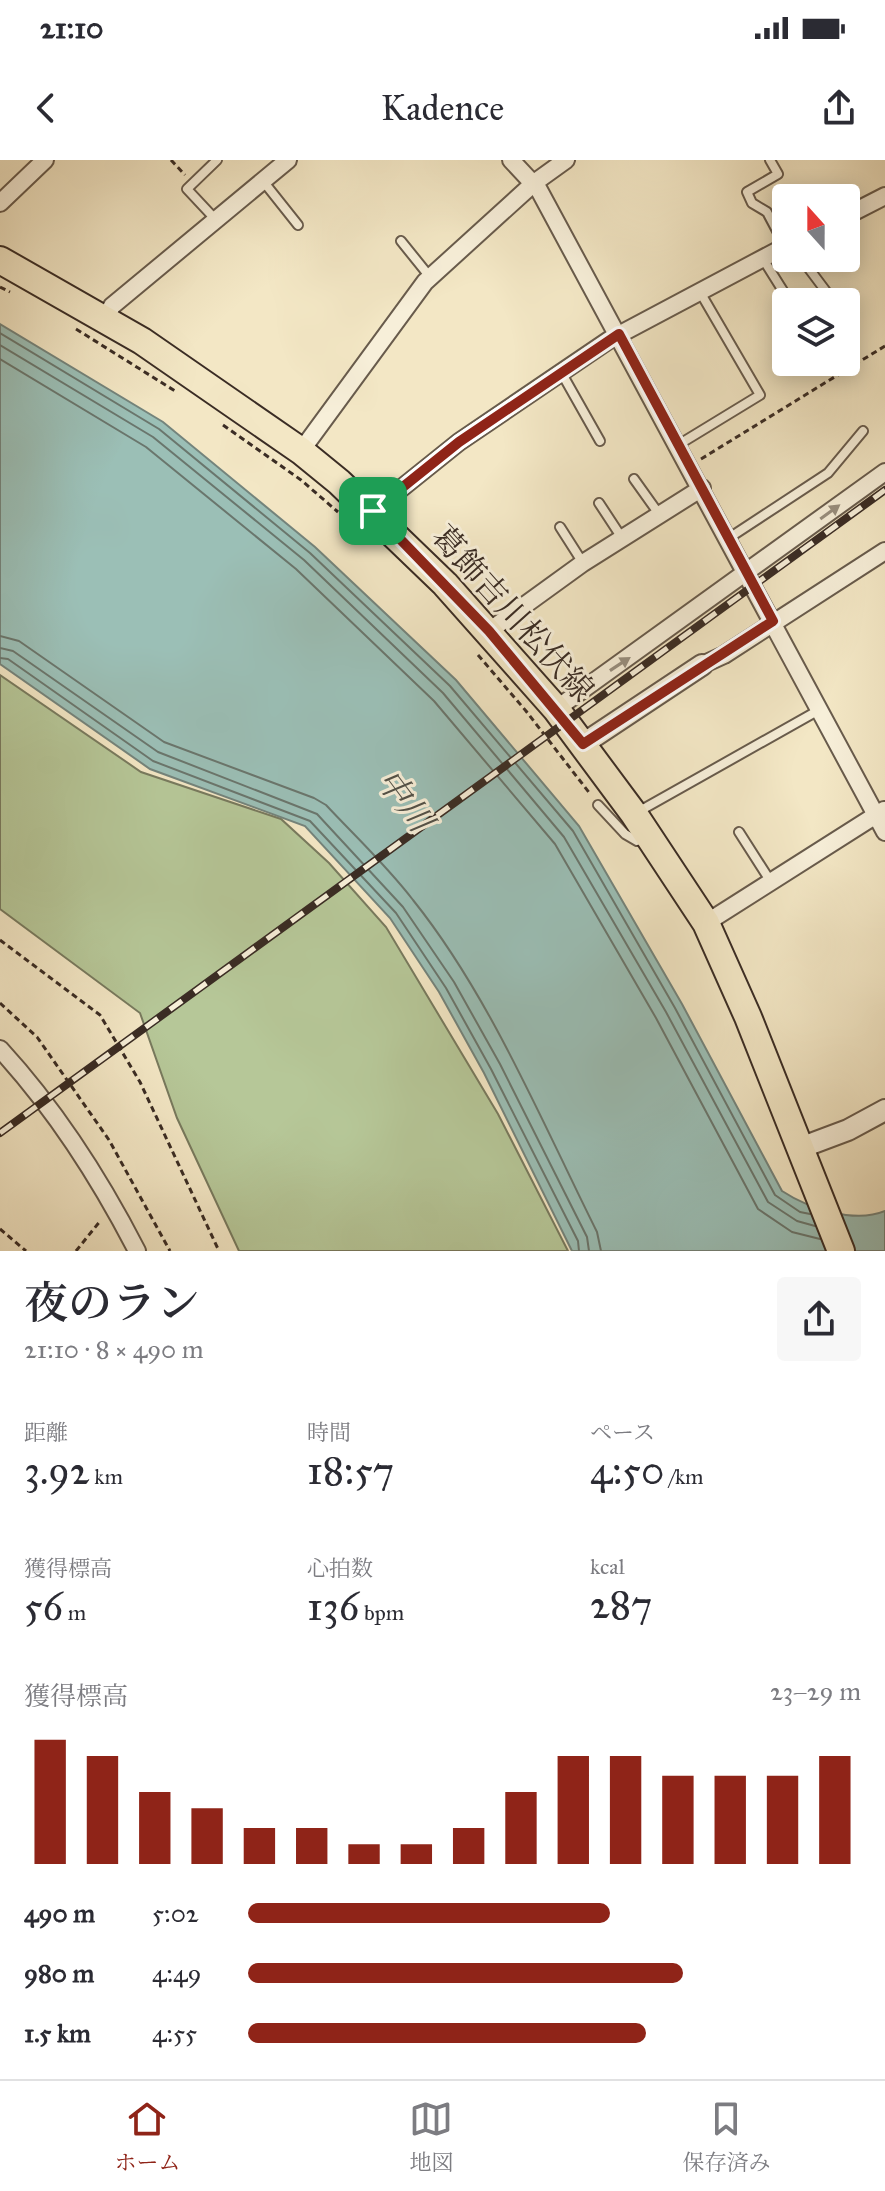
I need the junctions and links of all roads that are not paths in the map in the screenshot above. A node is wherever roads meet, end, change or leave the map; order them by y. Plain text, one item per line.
1 (45, 160) edge
2 (217, 160) edge
3 (288, 160) edge
4 (511, 160) edge
5 (566, 160) edge
6 (770, 160) edge
7 (263, 181) junction
8 (534, 183) junction
9 (3, 195) edge
10 (885, 196) edge
11 (860, 209) edge
12 (216, 220) junction
13 (772, 221) edge
14 (298, 225) dead end
15 (401, 241) dead end
16 (772, 253) edge
17 (763, 258) junction
18 (0, 260) edge
19 (430, 277) junction
20 (781, 288) edge
21 (700, 290) junction
22 (105, 319) junction
23 (619, 334) junction
24 (561, 371) junction
25 (863, 431) dead end
26 (600, 441) dead end
27 (678, 445) junction
28 (301, 451) junction
29 (885, 472) edge
30 (634, 479) dead end
31 (702, 488) junction
32 (599, 503) dead end
33 (373, 511) junction
34 (659, 514) junction
35 (560, 527) dead end
36 (622, 538) junction
37 (729, 538) junction
38 (885, 551) edge
39 (583, 563) junction
40 (747, 572) junction
41 (773, 621) junction
42 (483, 643) junction
43 (702, 665) joint
44 (556, 709) junction
45 (820, 709) junction
46 (583, 744) junction
47 (598, 805) road end
48 (881, 812) edge
49 (641, 824) junction
50 (739, 832) dead end
51 (885, 832) edge
52 (771, 883) junction
53 (706, 923) junction
54 (0, 1049) edge
55 (885, 1110) edge
56 (800, 1148) junction
57 (137, 1251) edge
58 (841, 1251) edge

1 - 9 street
2 - 12 lane
3 - 7 street
4 - 8 street
5 - 8 street
6 - 13 lane
7 - 12 street
7 - 14 lane
8 - 19 street
8 - 23 street
10 - 11 street
12 - 22 street
15 - 19 lane
16 - 17 street
17 - 20 lane
17 - 21 street
18 - 22 main road, 葛飾吉川松伏線
19 - 28 street
21 - 23 street
21 - 27 lane
22 - 28 main road, 葛飾吉川松伏線
23 - 24 street
23 - 27 street
24 - 26 lane
24 - 33 street
25 - 37 lane
27 - 31 street
28 - 33 main road, 葛飾吉川松伏線
40 -> 29 street
30 - 34 lane
31 - 34 street
31 - 37 street
32 - 36 lane
33 - 42 main road, 葛飾吉川松伏線
34 - 36 street
35 - 39 lane
36 - 39 street
37 - 40 street
38 - 41 street
39 - 42 street
40 - 41 street
44 -> 40 street
41 - 43 street
41 - 45 street
42 - 44 main road, 葛飾吉川松伏線
43 - 46 street
44 - 46 main road, 葛飾吉川松伏線
45 - 48 street
45 - 49 lane
46 - 49 main road, 葛飾吉川松伏線
47 - 49 lane
48 - 51 street
48 - 52 street
49 - 53 main road, 葛飾吉川松伏線
50 - 52 lane
52 - 53 street
53 - 56 main road, 葛飾吉川松伏線
54 - 57 street
55 - 56 street
56 - 58 main road, 葛飾吉川松伏線

